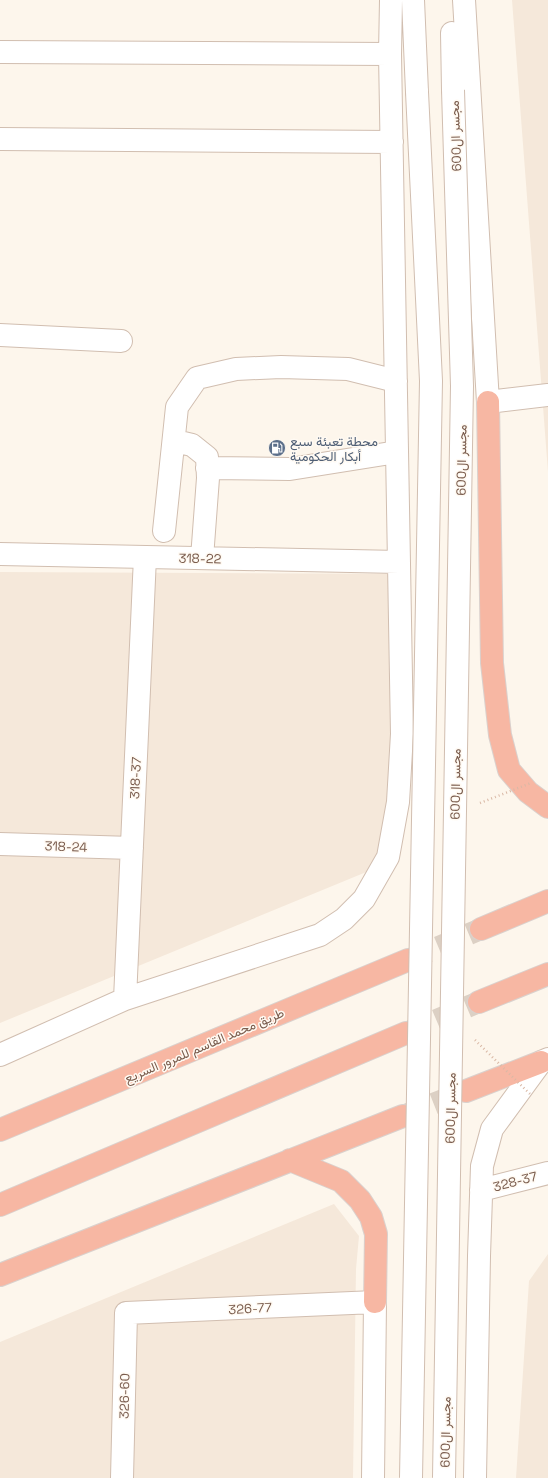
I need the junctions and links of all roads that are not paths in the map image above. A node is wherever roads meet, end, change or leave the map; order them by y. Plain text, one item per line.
1 (391, 0) edge
2 (413, 0) edge
3 (451, 0) edge
4 (464, 0) edge
5 (0, 52) edge
6 (390, 54) junction
7 (0, 139) edge
8 (392, 142) junction
9 (0, 335) edge
10 (121, 341) dead end
11 (396, 381) junction
12 (548, 395) edge
13 (488, 402) junction
14 (175, 441) junction
15 (397, 452) junction
16 (207, 468) junction
17 (164, 531) dead end
18 (0, 554) edge
19 (145, 557) junction
20 (202, 558) junction
21 (399, 562) junction
22 (548, 807) edge
23 (0, 844) edge
24 (132, 848) junction
25 (548, 901) edge
26 (481, 930) tunnel mouth
27 (408, 960) tunnel mouth
28 (548, 974) edge
29 (125, 999) junction
30 (479, 1002) tunnel mouth
31 (406, 1033) tunnel mouth
32 (0, 1055) edge
33 (544, 1060) edge
34 (466, 1091) tunnel mouth
35 (403, 1116) tunnel mouth
36 (0, 1130) edge
37 (290, 1160) junction
38 (548, 1172) edge
39 (481, 1190) junction
40 (0, 1205) edge
41 (0, 1275) edge
42 (375, 1302) junction
43 (126, 1313) joint
44 (122, 1478) edge
45 (373, 1478) edge
46 (411, 1478) edge
47 (444, 1478) edge
48 (475, 1478) edge

1 - 6 street
2 - 46 street, bridge
3 - 47 street, مجسر ال600, bridge
4 - 13 street
5 - 6 street
6 - 8 street
7 - 8 street
8 - 11 street
9 - 10 street
11 - 14 street
11 - 15 street
12 - 13 street
13 - 22 highway
14 - 16 street
14 - 17 street
15 - 16 street
15 - 21 street
16 - 20 street
18 - 19 street, 318-22
19 - 20 street, 318-22
19 - 24 street, 318-37
20 - 21 street, 318-22
21 - 29 street
23 - 24 street, 318-24
24 - 29 street, 318-37
25 - 26 highway
27 - 36 highway, طريق محمد القاسم للمرور السريع
28 - 30 highway
29 - 32 street
31 - 40 highway
33 - 34 highway
33 - 39 street
35 - 37 highway
37 - 41 highway
37 - 42 highway
38 - 39 street, 328-37
39 - 48 street
42 - 43 street, 326-77
42 - 45 street
43 - 44 street, 326-60

